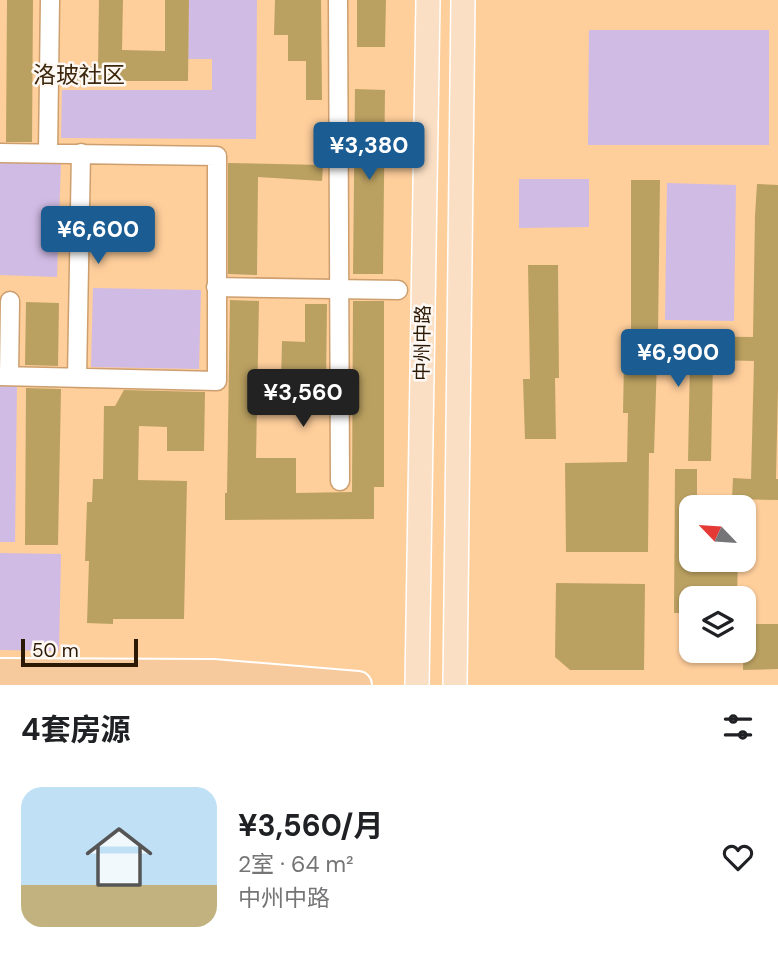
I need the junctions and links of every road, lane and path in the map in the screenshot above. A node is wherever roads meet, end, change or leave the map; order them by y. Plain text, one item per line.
1 (50, 0) edge
2 (338, 0) edge
3 (428, 0) edge
4 (463, 0) edge
5 (0, 153) edge
6 (48, 153) junction
7 (81, 153) junction
8 (216, 287) junction
9 (340, 289) junction
10 (398, 290) dead end
11 (10, 301) dead end
12 (4, 376) edge
13 (77, 378) junction
14 (340, 481) dead end
15 (0, 672) edge
16 (211, 679) edge
17 (0, 682) edge
18 (358, 685) edge
19 (417, 685) edge
20 (455, 685) edge

1 - 6 street
2 - 9 street
3 - 19 main road, 中州中路
4 - 20 main road, 中州中路
5 - 6 street
6 - 7 street
7 - 8 street
7 - 13 street
8 - 9 street
8 - 13 street
9 - 10 street
9 - 14 street
11 - 12 street
12 - 13 street
15 - 16 highway
16 - 17 main road
16 - 18 highway

